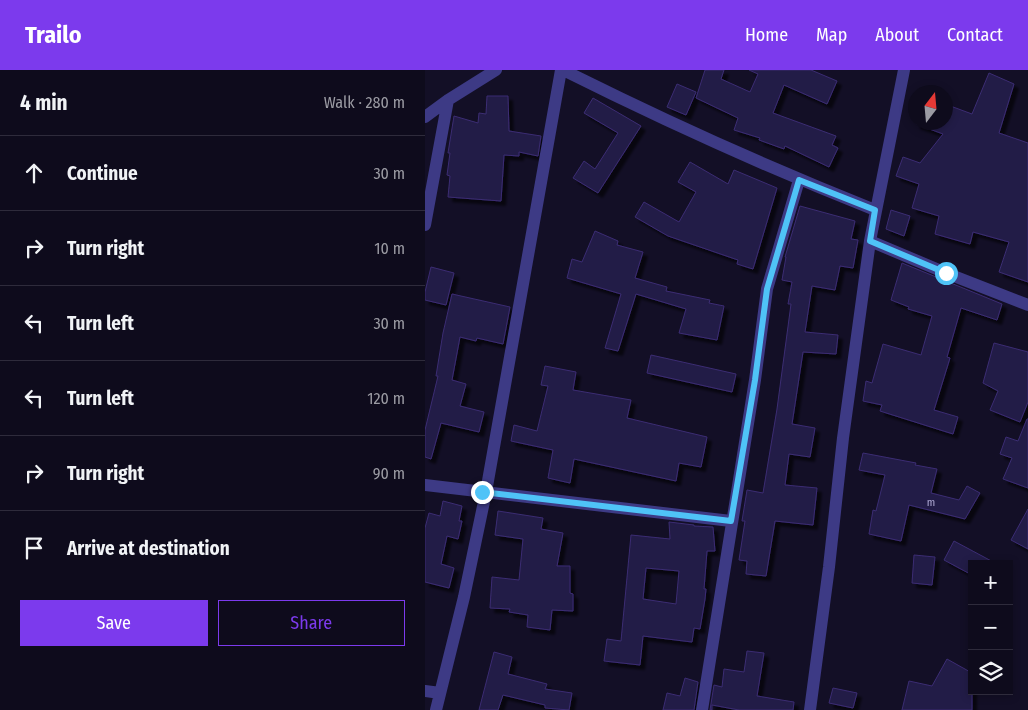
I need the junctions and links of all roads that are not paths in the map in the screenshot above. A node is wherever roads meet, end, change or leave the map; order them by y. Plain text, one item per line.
1 (496, 70) edge
2 (562, 70) edge
3 (904, 70) edge
4 (448, 100) junction
5 (425, 117) edge
6 (799, 180) junction
7 (875, 210) junction
8 (425, 225) edge
9 (870, 241) junction
10 (1028, 305) edge
11 (425, 485) edge
12 (486, 492) junction
13 (731, 521) junction
14 (425, 691) edge
15 (440, 693) junction
16 (436, 710) edge
17 (703, 710) edge
18 (809, 710) edge

1 - 4 street
2 - 6 street
2 - 12 street
3 - 7 street
4 - 5 street
4 - 8 street
6 - 7 street
6 - 13 street
7 - 9 street
9 - 10 street
9 - 18 street
11 - 12 street
12 - 13 street
12 - 15 street
13 - 17 street
14 - 15 street
15 - 16 street

